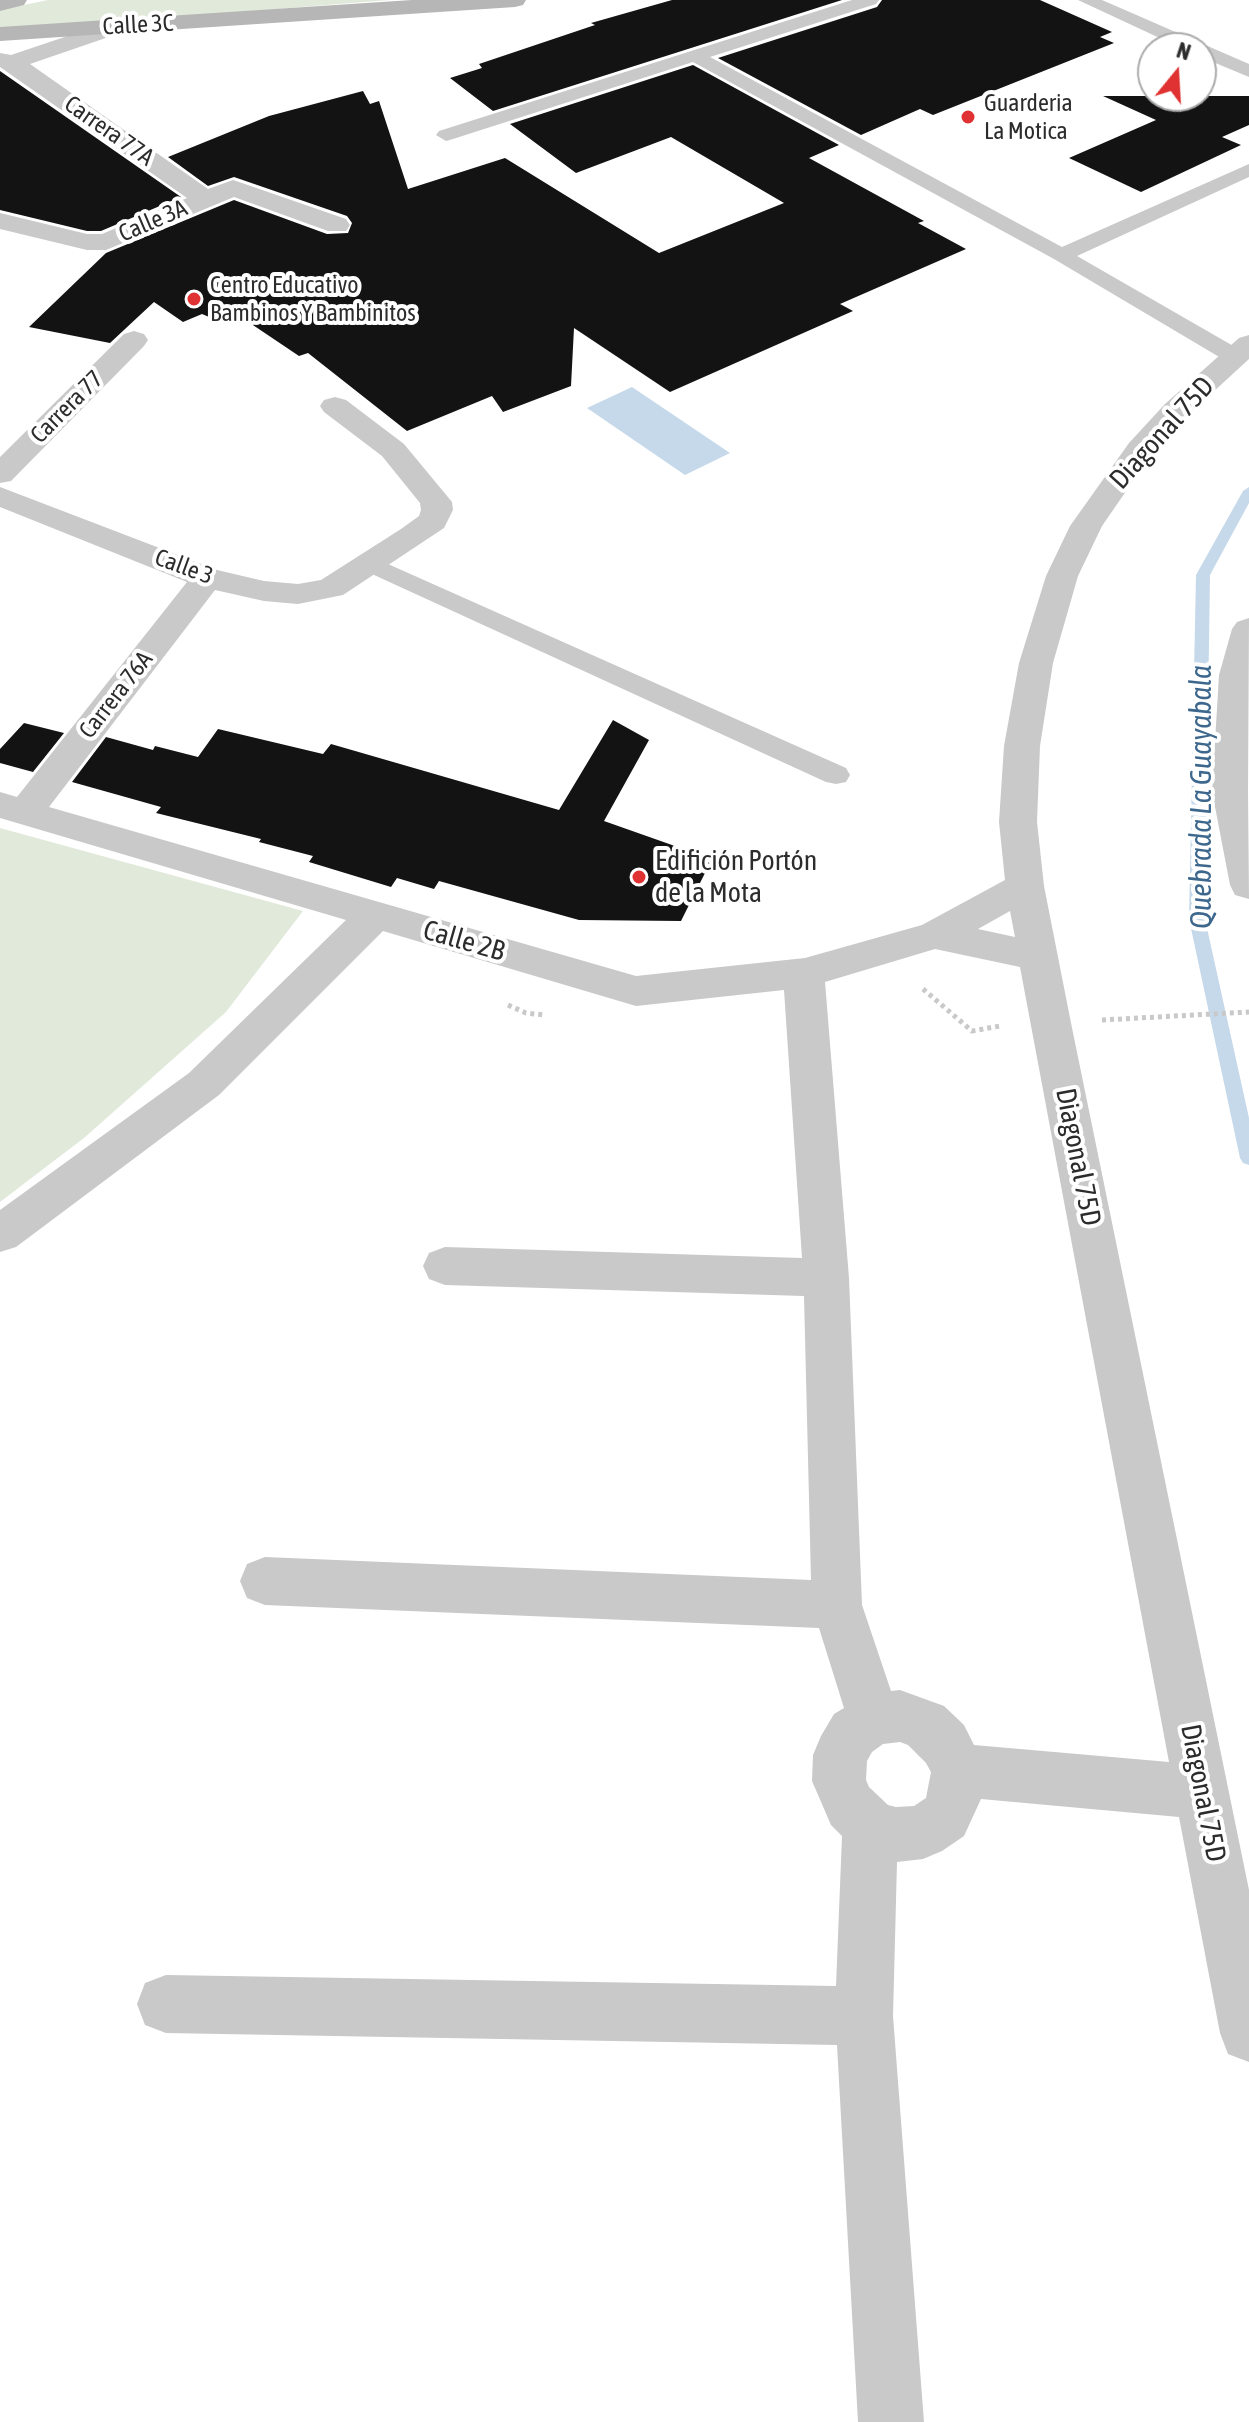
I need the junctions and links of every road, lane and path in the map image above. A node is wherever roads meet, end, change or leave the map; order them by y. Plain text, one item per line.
1 (16, 0) edge
2 (515, 0) edge
3 (870, 0) edge
4 (1087, 0) edge
5 (0, 4) edge
6 (118, 26) junction
7 (1159, 32) edge
8 (0, 34) edge
9 (693, 55) junction
10 (1217, 57) edge
11 (6, 61) edge
12 (1249, 71) edge
13 (446, 135) dead end
14 (1249, 170) edge
15 (205, 199) junction
16 (0, 221) edge
17 (337, 225) dead end
18 (1061, 255) junction
19 (134, 340) dead end
20 (1244, 354) edge
21 (335, 406) dead end
22 (0, 474) edge
23 (0, 496) edge
24 (370, 564) junction
25 (207, 578) junction
26 (1249, 629) edge
27 (836, 775) dead end
28 (12, 808) edge
29 (1249, 885) edge
30 (1025, 886) junction
31 (375, 915) junction
32 (935, 935) junction
33 (1039, 956) junction
34 (805, 973) junction
35 (1249, 1012) edge
36 (1098, 1020) dead end
37 (0, 1234) edge
38 (445, 1266) dead end
39 (826, 1278) junction
40 (265, 1581) dead end
41 (837, 1605) junction
42 (874, 1719) junction
43 (958, 1770) junction
44 (1204, 1791) junction
45 (870, 1825) junction
46 (166, 2004) dead end
47 (864, 2016) junction
48 (1249, 2033) edge
49 (891, 2422) edge

1 - 5 main road
2 - 6 main road, Calle 3C
3 - 9 lane
4 - 7 lane
6 - 8 main road, Calle 3C
6 - 11 street, Carrera 77A
9 - 13 lane
9 - 18 lane
10 - 12 lane
11 - 15 street, Carrera 77A
14 - 18 lane
15 - 16 street, Calle 3A
15 - 17 street, Calle 3A
18 - 20 lane
19 - 22 street, Carrera 77
20 - 30 street, Diagonal 75D
21 - 24 street, Calle 3
23 - 25 street, Calle 3
24 - 25 street, Calle 3
24 - 27 lane
25 - 28 street, Carrera 76A
26 - 29 street
28 - 31 street, Calle 2B
30 - 32 street, Calle 2B
30 - 33 street, Diagonal 75D
31 - 34 street, Calle 2B
31 - 37 street
32 - 33 street, Calle 2B
32 - 34 street, Calle 2B
33 - 44 street, Diagonal 75D
34 - 39 street
35 - 36 path
38 - 39 street
39 - 41 street
40 - 41 street
41 - 42 street
42 - 43 street
42 - 45 street
43 - 44 street
43 - 45 street
44 - 48 street, Diagonal 75D
45 - 47 street
46 - 47 street
47 - 49 street

